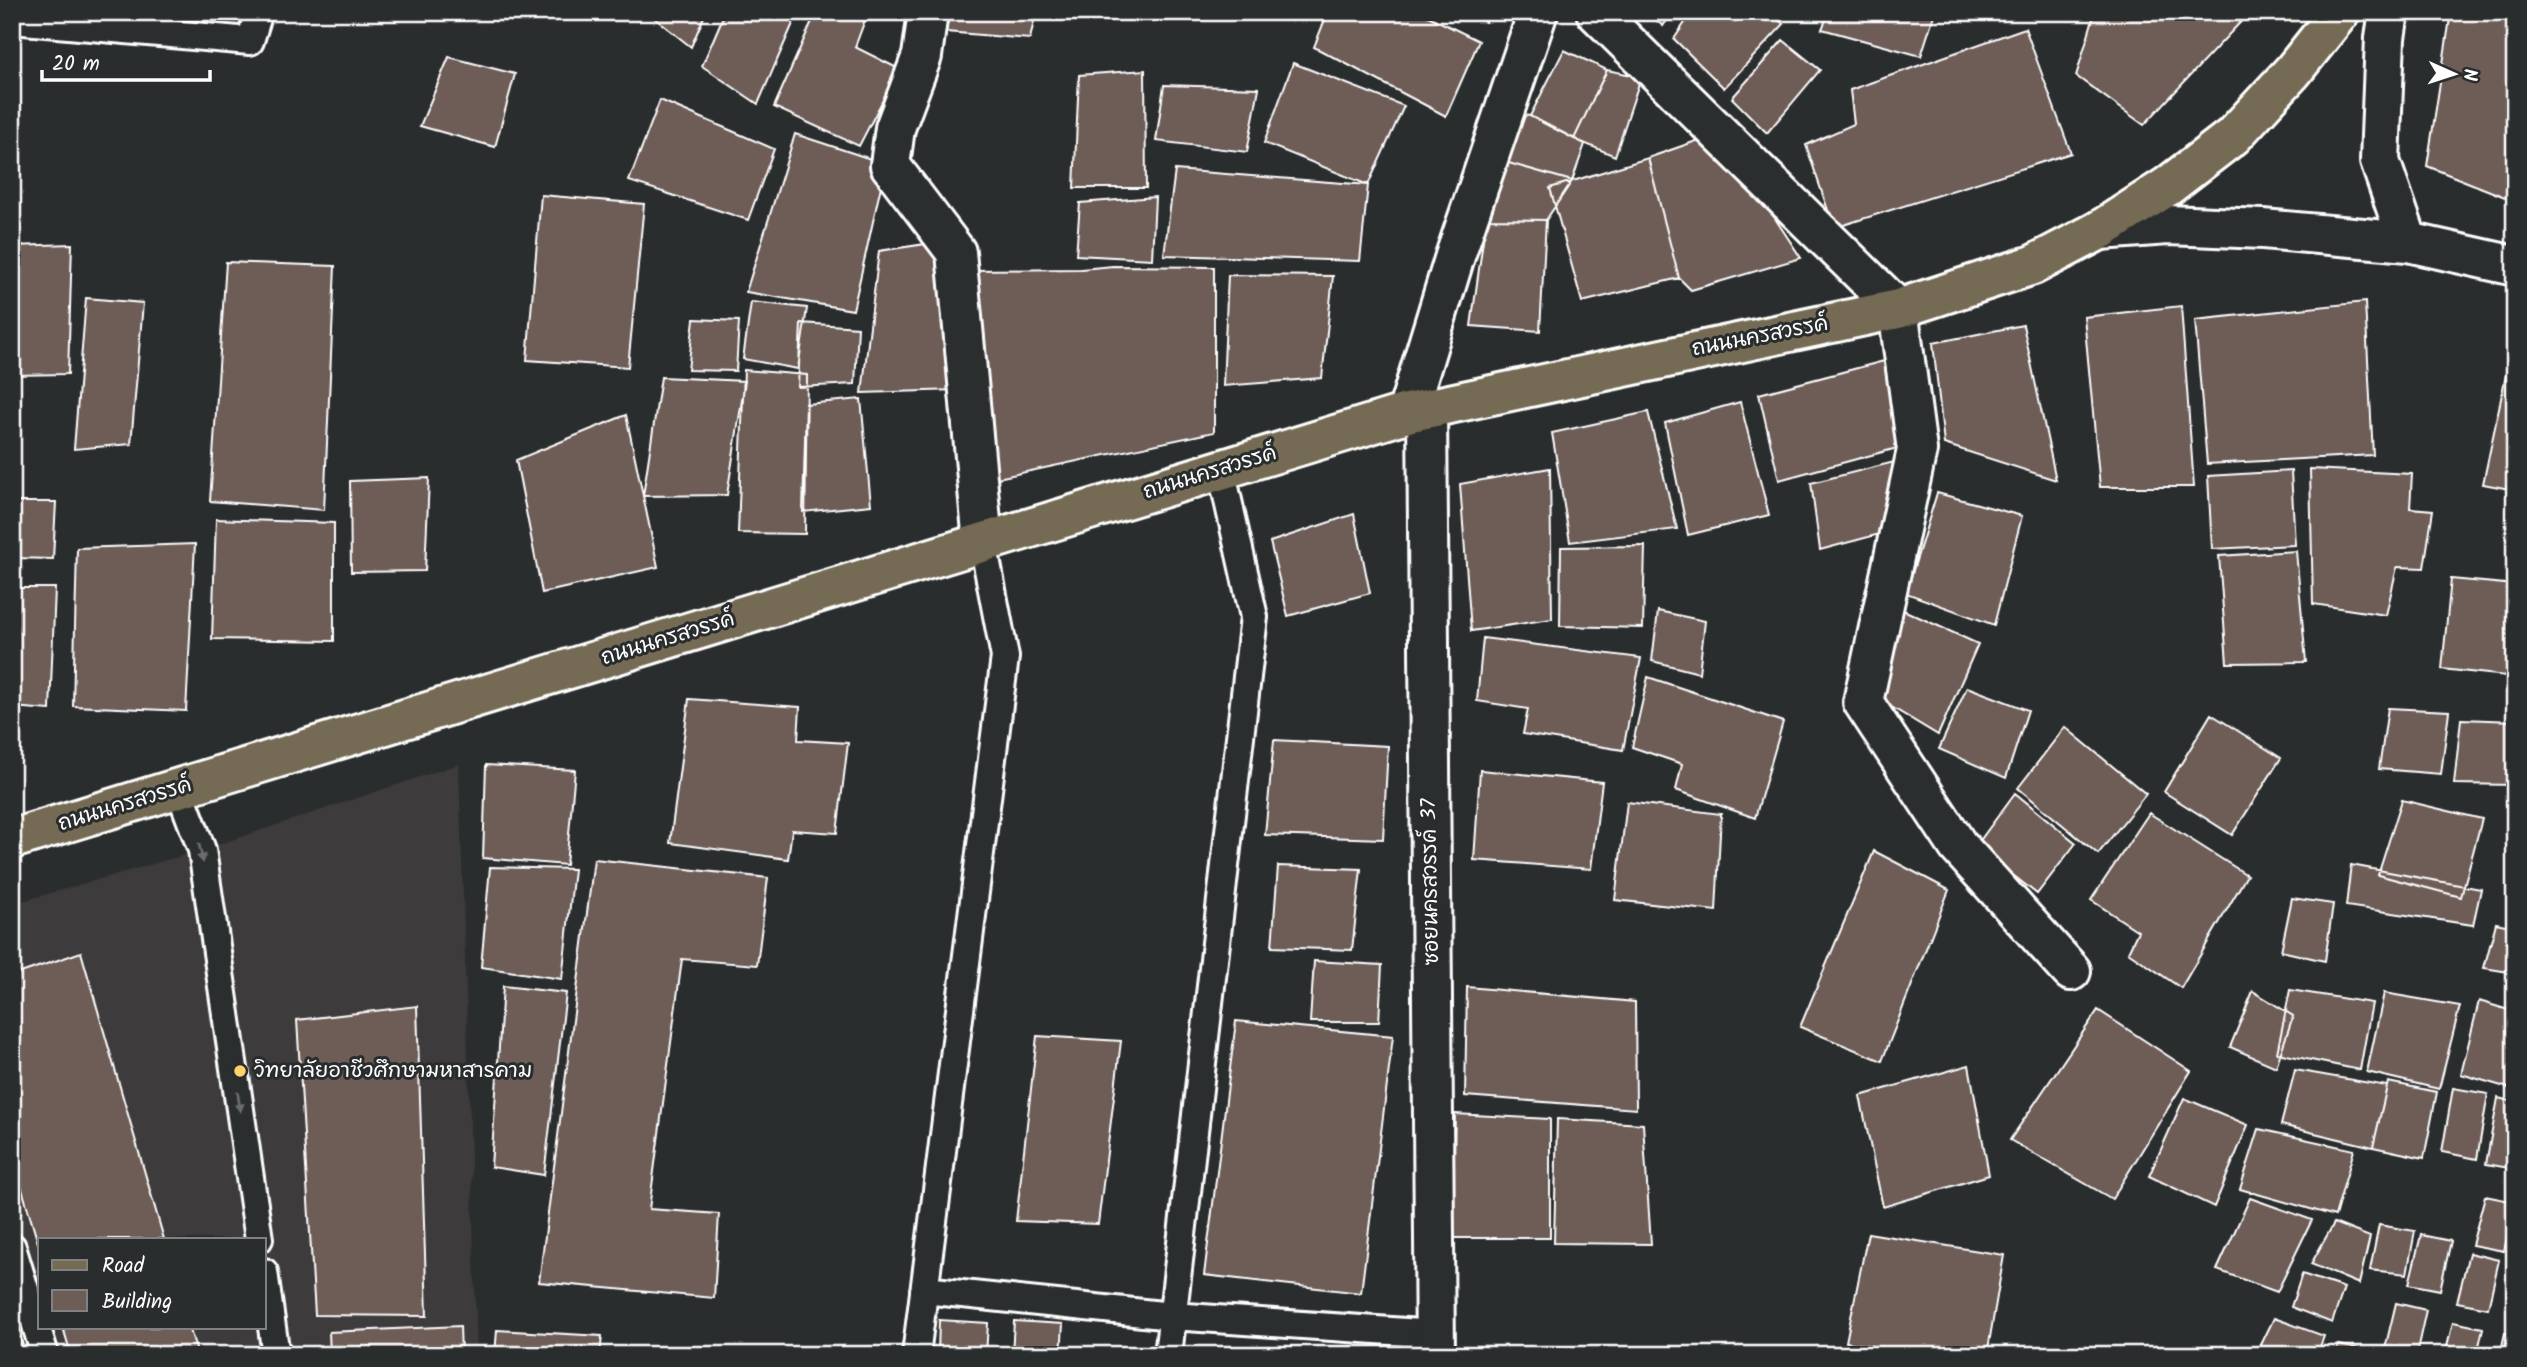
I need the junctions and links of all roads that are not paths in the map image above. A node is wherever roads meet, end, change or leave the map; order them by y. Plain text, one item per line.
1 (259, 12) edge
2 (928, 12) edge
3 (1538, 12) edge
4 (1596, 12) edge
5 (2340, 12) edge
6 (2389, 12) edge
7 (12, 20) edge
8 (2100, 230) junction
9 (2408, 242) junction
10 (2515, 266) edge
11 (1898, 309) junction
12 (1417, 411) junction
13 (1221, 469) junction
14 (983, 543) junction
15 (179, 789) junction
16 (12, 839) edge
17 (2071, 971) dead end
18 (259, 1238) edge
19 (12, 1247) edge
20 (266, 1286) edge
21 (924, 1290) junction
22 (1172, 1316) junction
23 (1435, 1344) edge
24 (45, 1355) edge
25 (276, 1355) edge
26 (916, 1355) edge
27 (1168, 1355) edge

1 - 7 lane
2 - 14 street
3 - 12 street, ซอยนครสวรรค์ 37
4 - 11 street
5 - 8 main road, ถนนนครสวรรค์
6 - 9 street
8 - 9 street
8 - 11 main road, ถนนนครสวรรค์
9 - 10 street
11 - 12 main road, ถนนนครสวรรค์
11 - 17 street
12 - 13 main road, ถนนนครสวรรค์
12 - 23 street, ซอยนครสวรรค์ 37
13 - 14 main road, ถนนนครสวรรค์
13 - 22 lane
14 - 15 main road, ถนนนครสวรรค์
14 - 21 lane
15 - 16 main road, ถนนนครสวรรค์
15 -> 18 lane
19 - 24 lane
20 - 25 lane
21 - 22 lane
21 - 26 lane
22 - 23 lane
22 - 27 lane

